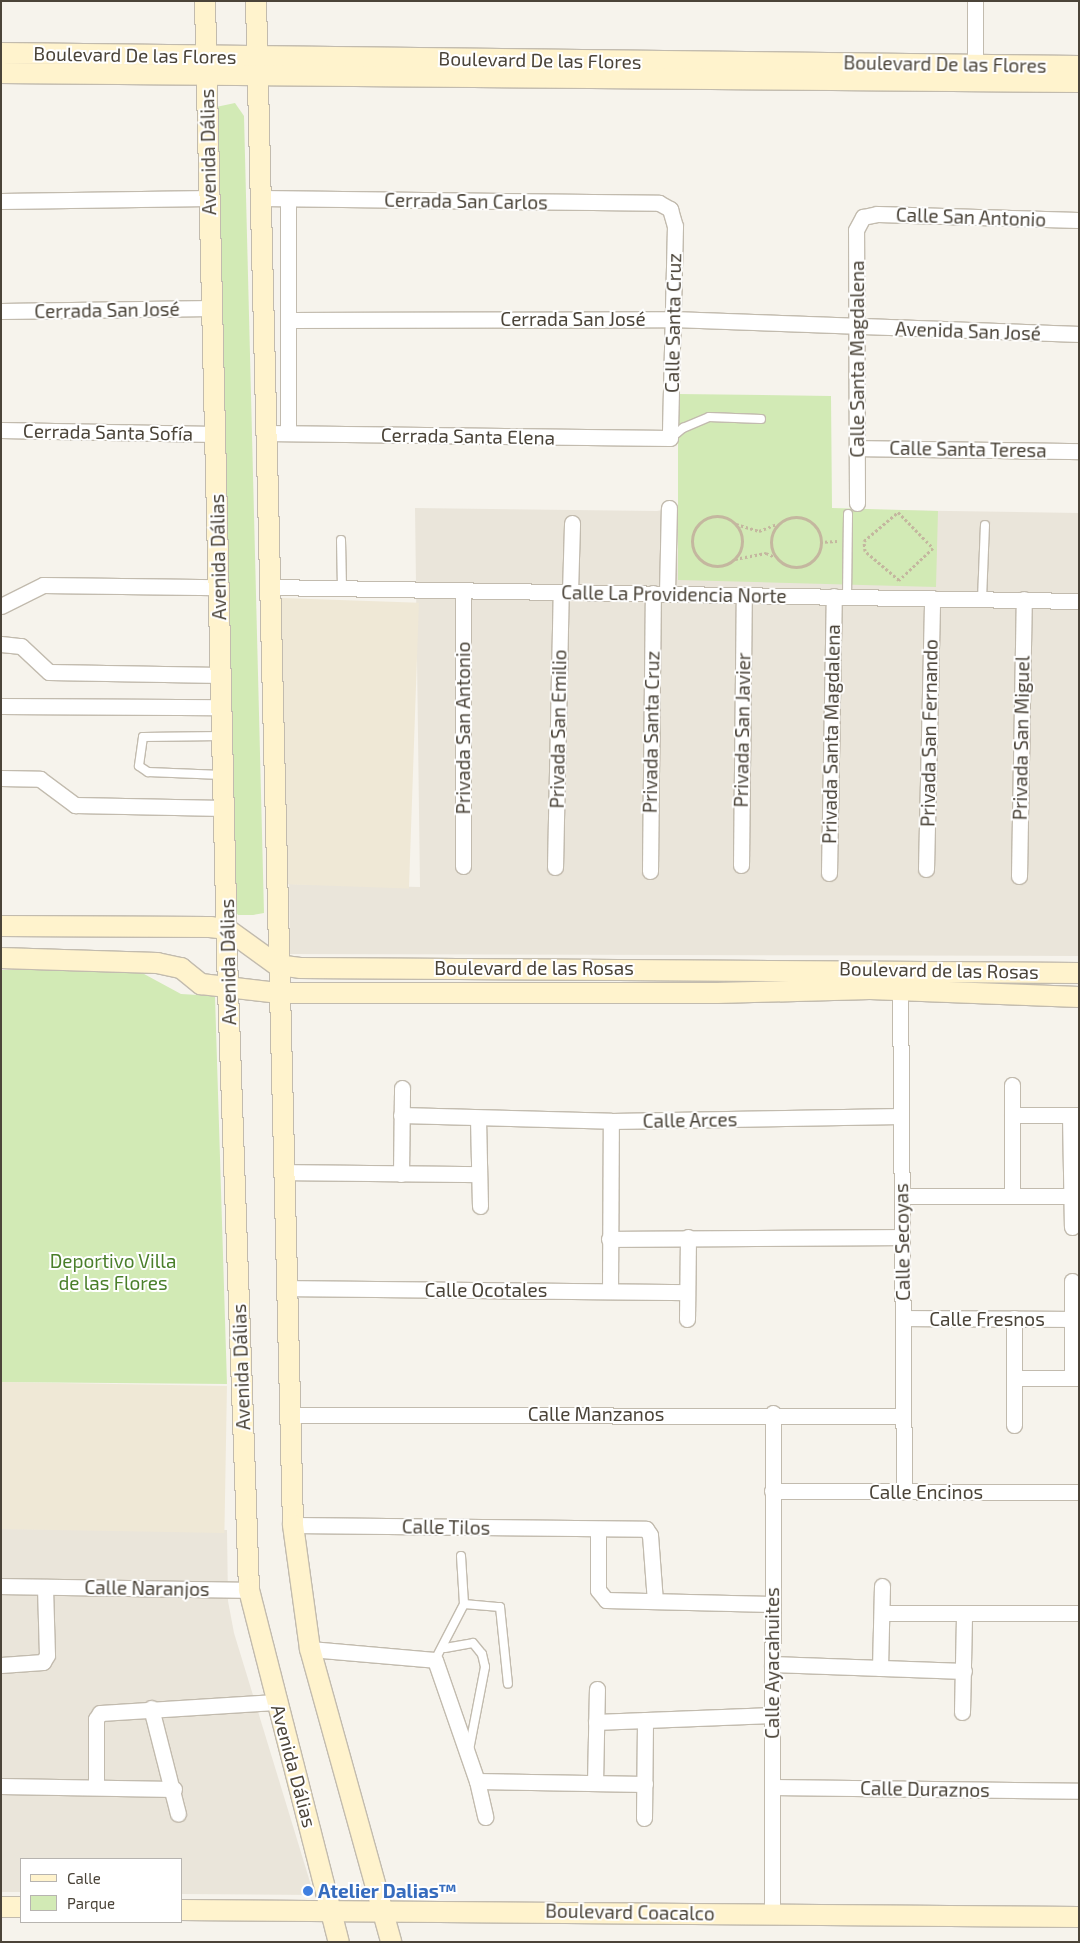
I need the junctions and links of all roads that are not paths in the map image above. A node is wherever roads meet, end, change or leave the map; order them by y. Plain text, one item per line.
1 (205, 1) edge
2 (256, 1) edge
3 (975, 1) edge
4 (1, 53) edge
5 (206, 65) junction
6 (258, 65) junction
7 (1079, 66) edge
8 (1, 73) edge
9 (975, 73) junction
10 (1079, 82) edge
11 (210, 198) junction
12 (260, 198) junction
13 (288, 198) junction
14 (1, 201) edge
15 (670, 209) joint
16 (863, 218) joint
17 (1079, 220) edge
18 (212, 308) junction
19 (1, 311) edge
20 (673, 319) junction
21 (288, 320) junction
22 (857, 328) junction
23 (1079, 334) edge
24 (761, 419) dead end
25 (1, 430) edge
26 (266, 433) junction
27 (288, 433) junction
28 (215, 434) junction
29 (670, 438) junction
30 (857, 448) junction
31 (1079, 451) edge
32 (669, 508) dead end
33 (853, 508) joint
34 (572, 523) dead end
35 (985, 525) dead end
36 (341, 540) dead end
37 (219, 587) junction
38 (269, 587) junction
39 (342, 588) junction
40 (463, 590) junction
41 (566, 592) junction
42 (660, 593) junction
43 (744, 595) junction
44 (841, 596) junction
45 (932, 598) junction
46 (982, 599) junction
47 (1024, 600) junction
48 (1079, 600) edge
49 (1, 606) edge
50 (1, 644) edge
51 (221, 675) junction
52 (1, 706) edge
53 (222, 707) junction
54 (222, 736) junction
55 (224, 775) junction
56 (1, 778) edge
57 (224, 808) junction
58 (741, 865) dead end
59 (464, 866) dead end
60 (555, 867) dead end
61 (926, 869) dead end
62 (650, 871) dead end
63 (829, 872) dead end
64 (1019, 876) dead end
65 (1, 926) edge
66 (227, 930) junction
67 (1, 958) edge
68 (277, 965) junction
69 (901, 969) junction
70 (1079, 972) edge
71 (228, 989) junction
72 (900, 991) junction
73 (279, 993) junction
74 (1079, 998) edge
75 (1012, 1085) dead end
76 (402, 1088) dead end
77 (402, 1115) junction
78 (1012, 1115) junction
79 (1074, 1115) edge
80 (901, 1116) junction
81 (478, 1118) junction
82 (611, 1121) junction
83 (282, 1172) junction
84 (400, 1174) junction
85 (479, 1174) junction
86 (902, 1196) junction
87 (1012, 1196) junction
88 (1071, 1196) junction
89 (480, 1206) dead end
90 (1072, 1228) dead end
91 (688, 1237) junction
92 (902, 1237) junction
93 (610, 1239) junction
94 (1072, 1281) dead end
95 (285, 1288) junction
96 (610, 1291) junction
97 (687, 1292) junction
98 (903, 1318) junction
99 (1014, 1318) junction
100 (688, 1319) dead end
101 (1072, 1320) junction
102 (1015, 1378) junction
103 (1075, 1378) edge
104 (773, 1413) junction
105 (289, 1415) junction
106 (904, 1416) junction
107 (1014, 1425) dead end
108 (772, 1491) junction
109 (904, 1492) junction
110 (1079, 1492) edge
111 (293, 1525) junction
112 (598, 1529) junction
113 (461, 1556) dead end
114 (1, 1586) edge
115 (882, 1586) dead end
116 (45, 1587) junction
117 (249, 1590) junction
118 (655, 1601) junction
119 (464, 1604) junction
120 (772, 1604) junction
121 (882, 1613) junction
122 (1079, 1613) edge
123 (964, 1614) junction
124 (310, 1649) junction
125 (440, 1654) junction
126 (1, 1664) edge
127 (772, 1664) junction
128 (880, 1668) junction
129 (964, 1671) junction
130 (508, 1684) dead end
131 (597, 1689) dead end
132 (276, 1702) junction
133 (151, 1708) junction
134 (962, 1712) dead end
135 (772, 1715) junction
136 (645, 1720) junction
137 (596, 1722) junction
138 (468, 1757) junction
139 (477, 1781) junction
140 (595, 1783) junction
141 (645, 1784) junction
142 (1, 1786) edge
143 (96, 1786) junction
144 (772, 1787) junction
145 (174, 1789) junction
146 (1079, 1791) edge
147 (178, 1814) dead end
148 (485, 1817) dead end
149 (644, 1818) dead end
150 (1, 1907) edge
151 (20, 1907) edge
152 (382, 1908) junction
153 (182, 1910) edge
154 (334, 1912) junction
155 (772, 1914) junction
156 (1079, 1917) edge
157 (339, 1942) edge
158 (391, 1942) edge

1 - 5 main road, Avenida Dálias
2 - 6 main road
3 - 9 street
4 - 5 main road, Boulevard De las Flores
5 - 6 main road, Boulevard De las Flores
5 - 8 main road, Boulevard De las Flores
5 - 11 main road, Avenida Dálias
6 - 9 main road, Boulevard De las Flores
6 - 12 main road
7 - 9 main road, Boulevard De las Flores
9 - 10 main road, Boulevard De las Flores
11 - 14 street
11 - 18 main road, Avenida Dálias
12 - 13 street, Cerrada San Carlos
12 - 26 main road
13 - 15 street, Cerrada San Carlos
13 - 21 street
15 - 20 street, Calle Santa Cruz
16 - 17 street, Calle San Antonio
16 - 22 street, Calle Santa Magdalena
18 - 19 street, Cerrada San José
18 - 28 main road, Avenida Dálias
20 - 21 street, Cerrada San José
20 - 22 street, Cerrada San José
20 - 29 street, Calle Santa Cruz
21 - 27 street
22 - 23 street, Avenida San José
22 - 30 street, Calle Santa Magdalena
24 - 29 lane
25 - 28 street, Cerrada Santa Sofía
26 - 27 street, Cerrada Santa Elena
26 - 38 main road
27 - 29 street, Cerrada Santa Elena
28 - 37 main road, Avenida Dálias
30 - 31 street, Calle Santa Teresa
30 - 33 street, Calle Santa Magdalena
32 - 42 street
33 - 44 lane
34 - 41 street, Privada San Emilio
35 - 46 lane
36 - 39 lane
37 - 49 street
37 - 51 main road, Avenida Dálias
38 - 39 street, Calle La Providencia Norte
38 - 68 main road
39 - 40 street, Calle La Providencia Norte
40 - 41 street, Calle La Providencia Norte
40 - 59 street, Privada San Antonio
41 - 42 street, Calle La Providencia Norte
41 - 60 street, Privada San Emilio
42 - 43 street, Calle La Providencia Norte
42 - 62 street, Privada Santa Cruz
43 - 44 street, Calle La Providencia Norte
43 - 58 street, Privada San Javier
44 - 45 street, Calle La Providencia Norte
44 - 63 street, Privada Santa Magdalena
45 - 46 street, Calle La Providencia Norte
45 - 61 street, Privada San Fernando
46 - 47 street, Calle La Providencia Norte
47 - 48 street, Calle La Providencia Norte
47 - 64 street, Privada San Miguel
50 - 51 street
51 - 53 main road, Avenida Dálias
52 - 53 street
53 - 54 main road, Avenida Dálias
54 - 55 main road, Avenida Dálias
54 - 55 lane
55 - 57 main road, Avenida Dálias
56 - 57 street
57 - 66 main road, Avenida Dálias
65 - 66 main road
66 - 68 main road, Boulevard de las Rosas
66 - 71 main road, Avenida Dálias
67 - 71 main road, Boulevard de las Rosas
68 - 69 main road, Boulevard de las Rosas
68 - 73 main road
69 - 70 main road, Boulevard de las Rosas
69 - 72 street, Calle Secoyas
71 - 73 main road, Boulevard de las Rosas
71 - 117 main road, Avenida Dálias
72 - 73 main road, Boulevard de las Rosas
72 - 74 main road, Boulevard de las Rosas
72 - 80 street, Calle Secoyas
73 - 83 main road
75 - 78 street
76 - 77 street
77 - 81 street, Calle Arces
77 - 84 street
78 - 79 street
78 - 87 street
79 - 88 street
80 - 82 street, Calle Arces
80 - 86 street, Calle Secoyas
81 - 82 street, Calle Arces
81 - 85 street
82 - 93 street
83 - 84 street
83 - 95 main road
84 - 85 street
85 - 89 street
86 - 87 street
86 - 92 street, Calle Secoyas
87 - 88 street
88 - 90 street
91 - 92 street
91 - 93 street
91 - 97 street
92 - 98 street, Calle Secoyas
93 - 96 street
94 - 101 street
95 - 96 street, Calle Ocotales
95 - 105 main road
96 - 97 street, Calle Ocotales
97 - 100 street
98 - 99 street, Calle Fresnos
98 - 106 street, Calle Secoyas
99 - 101 street, Calle Fresnos
99 - 102 street
101 - 103 street
102 - 103 street
102 - 107 street
104 - 105 street, Calle Manzanos
104 - 106 street, Calle Manzanos
104 - 108 street, Calle Ayacahuites
105 - 111 main road
106 - 109 street, Calle Secoyas
108 - 109 street, Calle Encinos
108 - 120 street, Calle Ayacahuites
109 - 110 street, Calle Encinos
111 - 112 street, Calle Tilos
111 - 124 main road
112 - 118 street, Calle Tilos
112 - 118 street
113 - 119 lane
114 - 116 street, Calle Naranjos
115 - 121 street
116 - 117 street, Calle Naranjos
116 - 126 street
117 - 132 main road, Avenida Dálias
118 - 120 street
119 - 125 lane
119 - 130 lane
120 - 127 street, Calle Ayacahuites
121 - 123 street
121 - 128 street
122 - 123 street
123 - 129 street
124 - 125 street
124 - 152 main road
125 - 138 street
125 - 138 lane
127 - 128 street
127 - 135 street, Calle Ayacahuites
128 - 129 street
129 - 134 street
131 - 137 street
132 - 133 street
132 - 154 main road, Avenida Dálias
133 - 143 street
133 - 145 street
135 - 136 street
135 - 144 street, Calle Ayacahuites
136 - 137 street
136 - 141 street
137 - 140 street
138 - 139 street
139 - 140 street
139 - 148 street
140 - 141 street
141 - 149 street
142 - 143 street
143 - 145 street
144 - 146 street, Calle Duraznos
144 - 155 street, Calle Ayacahuites
145 - 147 street
150 - 151 main road
152 - 154 main road, Boulevard Coacalco
152 - 155 main road, Boulevard Coacalco
152 - 158 main road
153 - 154 main road, Boulevard Coacalco
154 - 157 main road, Avenida Dálias
155 - 156 main road, Boulevard Coacalco

